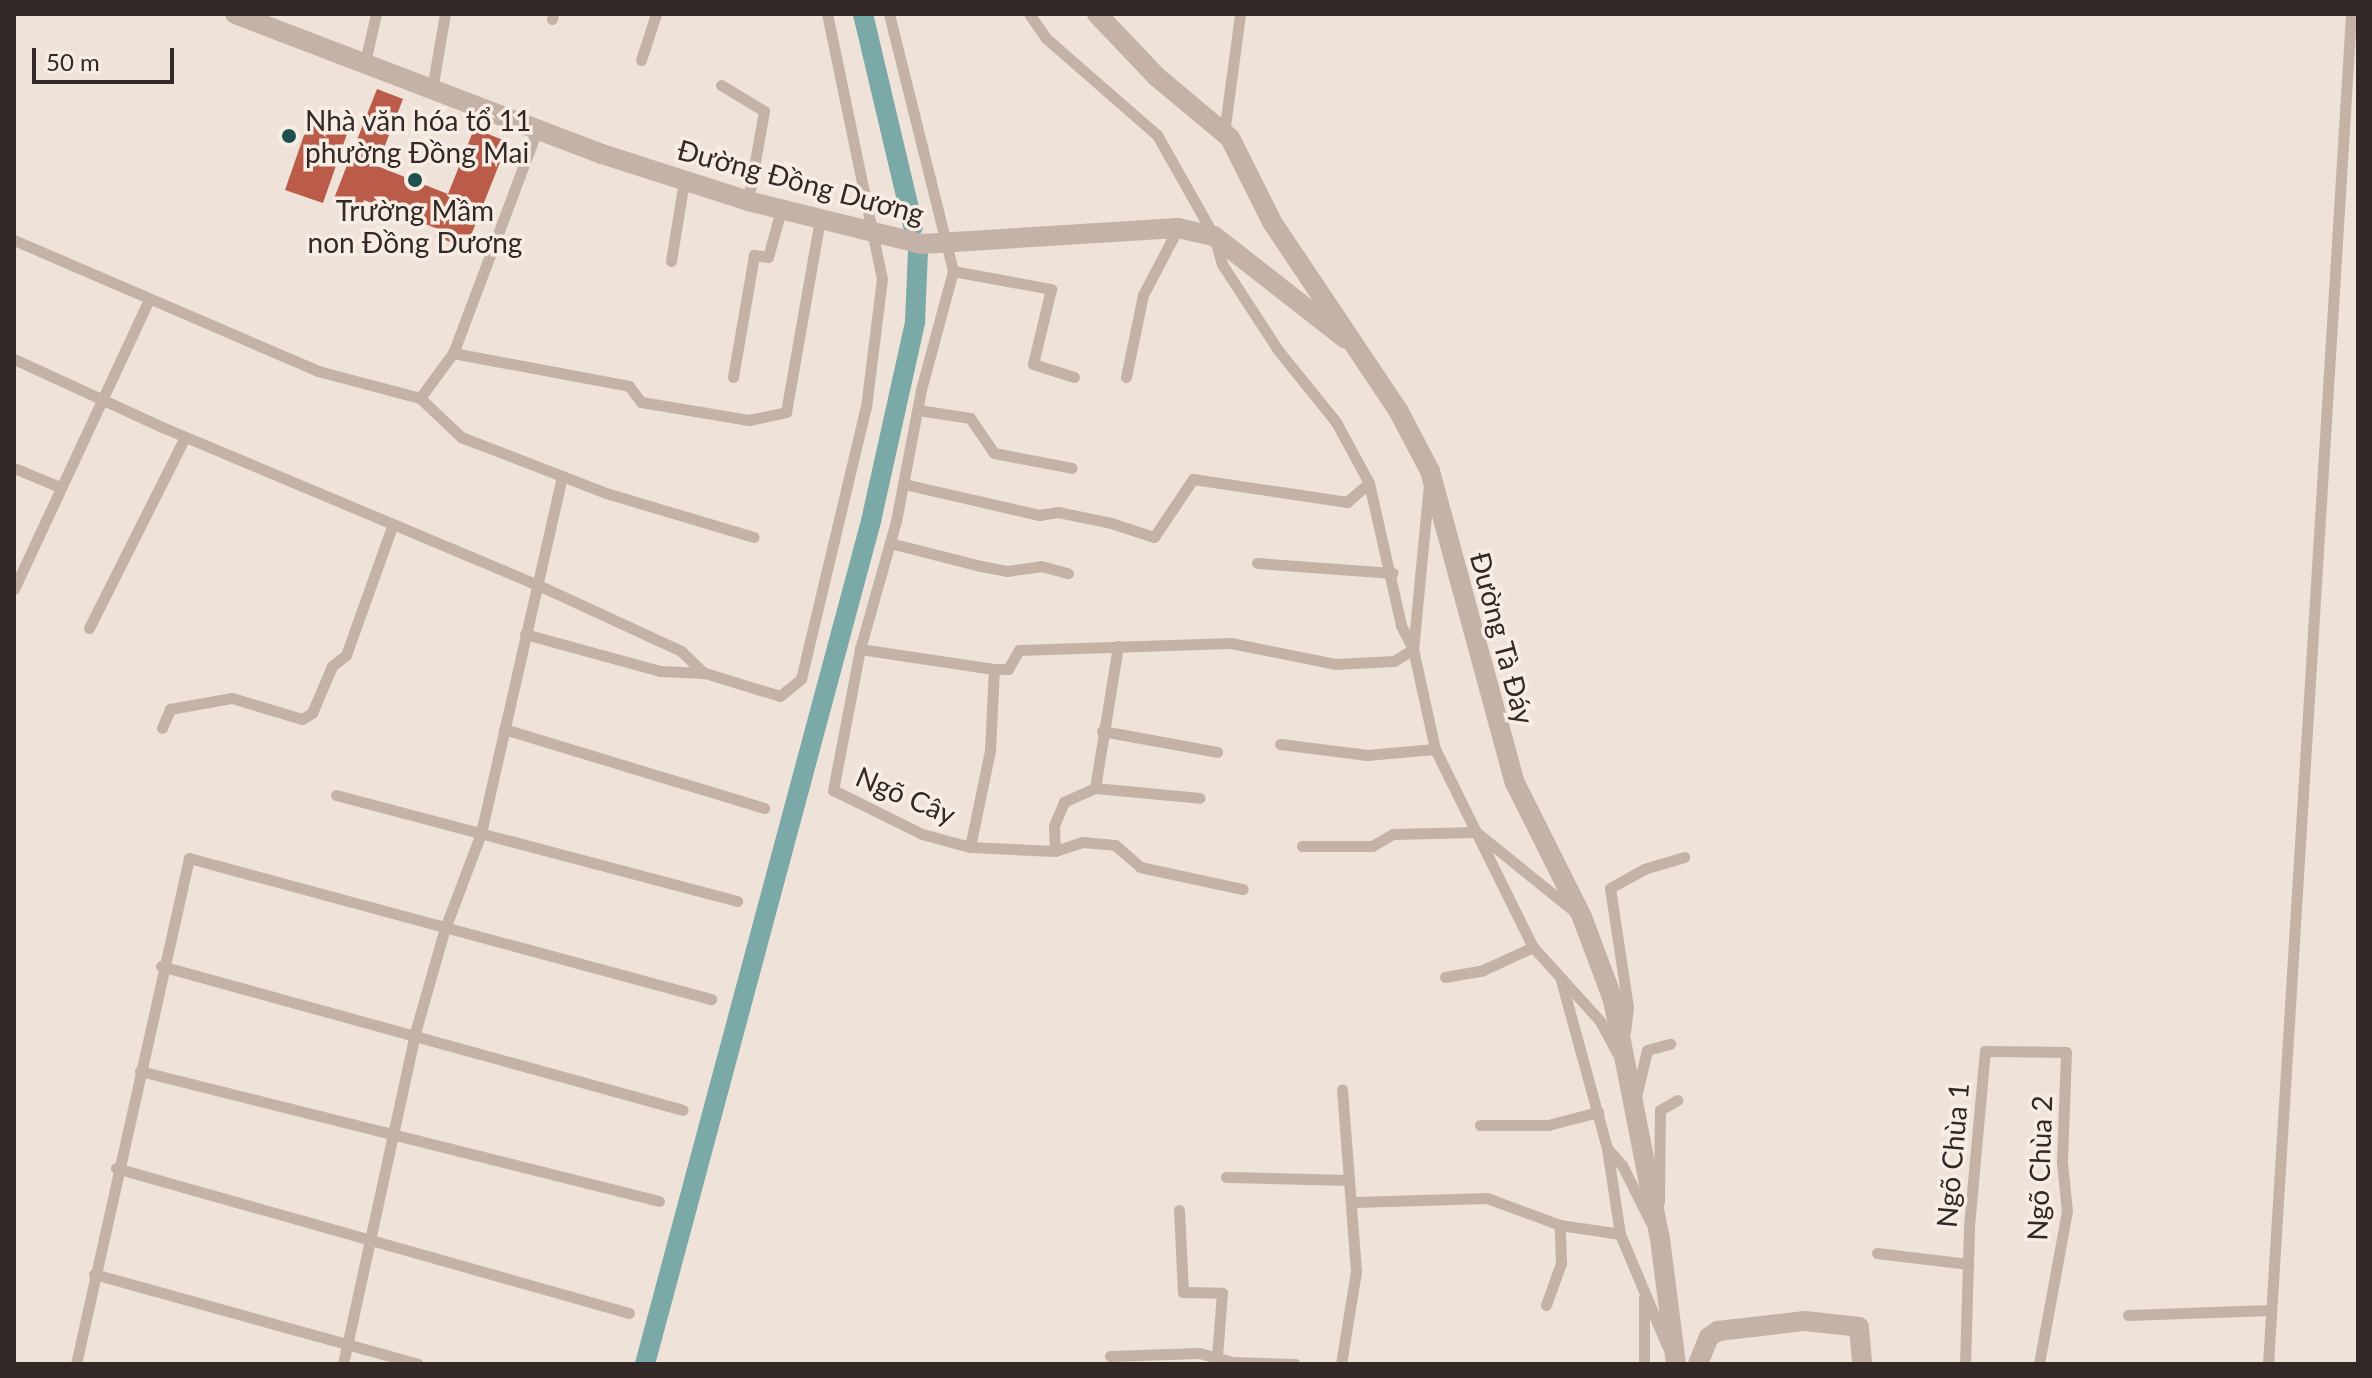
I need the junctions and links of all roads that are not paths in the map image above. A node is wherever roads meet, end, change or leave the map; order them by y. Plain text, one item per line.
1 (235, 14) edge
2 (376, 14) edge
3 (445, 14) edge
4 (656, 14) edge
5 (827, 14) edge
6 (889, 14) edge
7 (1029, 14) edge
8 (1097, 14) edge
9 (1240, 14) edge
10 (2351, 14) edge
11 (641, 60) dead end
12 (365, 62) junction
13 (721, 85) dead end
14 (432, 89) junction
15 (537, 130) junction
16 (1224, 133) junction
17 (684, 181) junction
18 (748, 201) junction
19 (781, 210) junction
20 (820, 220) junction
21 (1178, 228) junction
22 (872, 232) junction
23 (1214, 236) junction
24 (14, 240) edge
25 (949, 244) junction
26 (671, 261) dead end
27 (953, 271) junction
28 (148, 301) junction
29 (1346, 339) junction
30 (453, 353) junction
31 (14, 359) edge
32 (733, 377) dead end
33 (1074, 377) dead end
34 (1126, 377) dead end
35 (420, 398) junction
36 (101, 400) junction
37 (918, 410) junction
38 (185, 437) junction
39 (14, 468) edge
40 (1072, 468) dead end
41 (1430, 471) junction
42 (562, 476) junction
43 (1369, 483) junction
44 (904, 484) junction
45 (60, 487) junction
46 (393, 524) junction
47 (754, 537) dead end
48 (890, 543) junction
49 (1257, 563) dead end
50 (1068, 573) dead end
51 (1393, 573) junction
52 (536, 584) junction
53 (14, 589) edge
54 (89, 628) dead end
55 (525, 634) junction
56 (1118, 646) junction
57 (860, 649) junction
58 (1413, 649) junction
59 (994, 669) junction
60 (705, 673) junction
61 (162, 728) dead end
62 (504, 729) junction
63 (1102, 731) junction
64 (1280, 744) dead end
65 (1435, 749) junction
66 (1217, 752) dead end
67 (1095, 788) junction
68 (336, 795) dead end
69 (1200, 798) dead end
70 (764, 808) dead end
71 (1476, 832) junction
72 (481, 833) junction
73 (1302, 846) dead end
74 (970, 847) junction
75 (1055, 851) junction
76 (1684, 857) dead end
77 (1243, 889) dead end
78 (737, 901) dead end
79 (1582, 917) junction
80 (444, 931) junction
81 (1533, 947) junction
82 (161, 966) junction
83 (1445, 977) dead end
84 (1561, 979) junction
85 (711, 999) dead end
86 (415, 1033) junction
87 (1623, 1040) junction
88 (1670, 1044) dead end
89 (1985, 1051) joint
90 (1626, 1063) junction
91 (140, 1071) junction
92 (1342, 1090) dead end
93 (1677, 1100) dead end
94 (683, 1110) dead end
95 (1598, 1112) junction
96 (1634, 1118) junction
97 (1480, 1125) dead end
98 (394, 1134) junction
99 (1607, 1148) junction
100 (116, 1168) junction
101 (1226, 1177) dead end
102 (1349, 1180) junction
103 (659, 1201) dead end
104 (1355, 1202) junction
105 (1179, 1210) dead end
106 (1560, 1225) junction
107 (1658, 1233) junction
108 (1620, 1234) junction
109 (371, 1240) junction
110 (1877, 1253) dead end
111 (1968, 1264) junction
112 (94, 1274) junction
113 (1644, 1298) junction
114 (1546, 1305) dead end
115 (2270, 1310) junction
116 (629, 1313) dead end
117 (2128, 1315) dead end
118 (348, 1346) junction
119 (1110, 1356) dead end
120 (1217, 1357) junction
121 (76, 1364) edge
122 (343, 1364) edge
123 (418, 1364) edge
124 (1295, 1364) edge
125 (1341, 1364) edge
126 (1644, 1364) edge
127 (1676, 1364) edge
128 (1698, 1364) edge
129 (1862, 1364) edge
130 (1965, 1364) edge
131 (2039, 1364) edge
132 (2268, 1364) edge

1 - 12 street, Đường Đồng Dương
2 - 12 lane
3 - 14 lane
4 - 11 lane
5 - 22 lane
6 - 25 lane
7 - 23 lane
8 - 16 street, Đường Tà Đáy
9 - 16 lane
10 - 115 lane
12 - 14 street, Đường Đồng Dương
13 - 18 lane
14 - 15 street, Đường Đồng Dương
15 - 17 street, Đường Đồng Dương
15 - 30 lane
16 - 29 street, Đường Tà Đáy
17 - 18 street, Đường Đồng Dương
17 - 26 lane
18 - 19 street, Đường Đồng Dương
19 - 20 street, Đường Đồng Dương
19 - 32 lane
20 - 22 street, Đường Đồng Dương
20 - 30 lane
21 - 23 street, Đường Đồng Dương
21 - 25 street, Đường Đồng Dương
21 - 34 lane
22 - 25 street, Đường Đồng Dương
22 - 60 lane
23 - 29 street, Đường Đồng Dương
23 - 43 lane
24 - 28 lane
25 - 27 lane
27 - 33 lane
27 - 37 lane
28 - 35 lane
28 - 36 lane
29 - 41 street, Đường Tà Đáy
30 - 35 lane
31 - 36 lane
35 - 42 lane
36 - 38 lane
36 - 45 lane
37 - 40 lane
37 - 44 lane
38 - 46 lane
38 - 54 lane
39 - 45 lane
41 - 58 lane
41 - 79 street, Đường Tà Đáy
42 - 47 lane
42 - 52 lane
43 - 44 lane
43 - 51 lane
44 - 48 lane
45 - 53 lane
46 - 52 lane
46 - 61 lane
48 - 50 lane
48 - 57 lane
49 - 51 lane
51 - 58 lane
52 - 55 lane
52 - 60 lane
55 - 60 lane
55 - 62 lane
56 - 58 lane
56 - 59 lane
56 - 63 lane
57 - 59 lane
57 - 74 lane, Ngõ Cây
58 - 65 lane
59 - 74 lane
62 - 70 lane
62 - 72 lane
63 - 66 lane
63 - 67 lane
64 - 65 lane
65 - 71 lane
67 - 69 lane
67 - 75 lane
68 - 72 lane
71 - 73 lane
71 - 79 lane
71 - 81 lane
72 - 78 lane
72 - 80 lane
74 - 75 lane, Ngõ Cây
75 - 77 lane, Ngõ Cây
76 - 87 lane
79 - 87 street, Đường Tà Đáy
80 - 82 lane
80 - 85 lane
80 - 86 lane
81 - 83 lane
81 - 84 lane
82 - 86 lane
82 - 91 lane
84 - 90 lane
84 - 95 lane
86 - 94 lane
86 - 98 lane
87 - 90 street, Đường Tà Đáy
88 - 96 lane
89 - 111 lane, Ngõ Chùa 1
89 - 131 lane, Ngõ Chùa 2
90 - 96 street, Đường Tà Đáy
91 - 98 lane
91 - 100 lane
92 - 102 lane
93 - 107 lane
95 - 97 lane
95 - 99 lane
96 - 107 street, Đường Tà Đáy
98 - 103 lane
98 - 109 lane
99 - 107 lane
99 - 108 lane
100 - 109 lane
100 - 112 lane
101 - 102 lane
102 - 104 lane
104 - 106 lane
104 - 125 lane
105 - 120 lane
106 - 108 lane
106 - 114 lane
107 - 127 street, Đường Tà Đáy
108 - 113 lane
109 - 116 lane
109 - 118 lane
110 - 111 lane, Ngõ Chùa 1
111 - 130 lane, Ngõ Chùa 1
112 - 118 lane
112 - 121 lane
113 - 126 lane
113 - 127 lane
115 - 117 lane
115 - 132 lane
118 - 122 lane
118 - 123 lane
119 - 120 lane
120 - 124 lane
128 - 129 street

